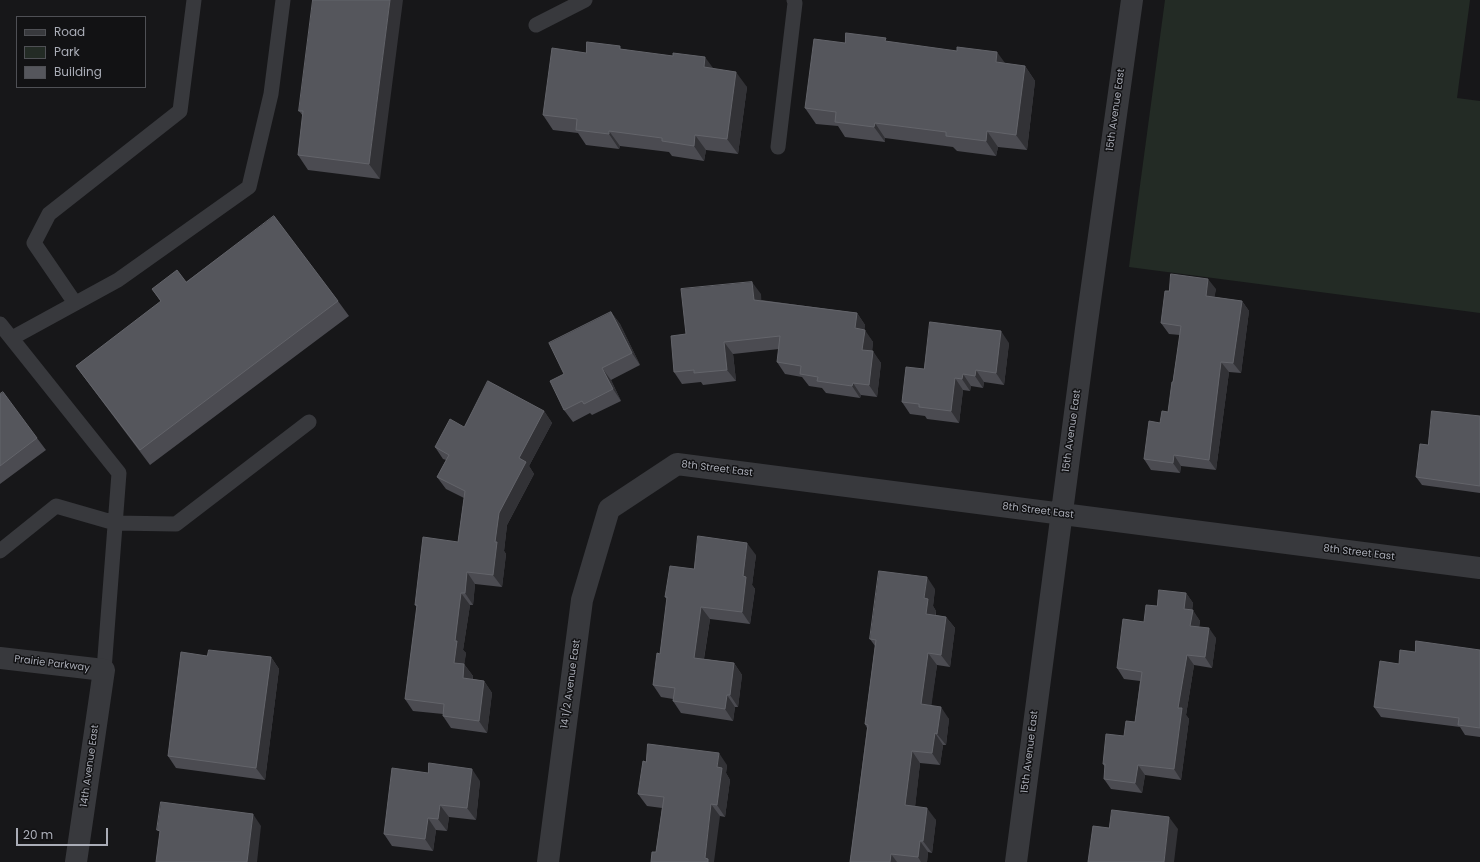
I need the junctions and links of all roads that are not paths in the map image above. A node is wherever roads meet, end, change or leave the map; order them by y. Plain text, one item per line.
1 (194, 0) edge
2 (283, 0) edge
3 (585, 0) edge
4 (794, 0) edge
5 (1132, 0) edge
6 (536, 25) dead end
7 (778, 147) dead end
8 (75, 303) junction
9 (0, 324) edge
10 (12, 338) junction
11 (308, 422) dead end
12 (609, 509) joint
13 (1061, 515) junction
14 (115, 523) junction
15 (0, 551) edge
16 (1480, 568) edge
17 (0, 658) edge
18 (104, 670) junction
19 (76, 862) edge
20 (548, 862) edge
21 (1016, 862) edge

1 - 8 lane
2 - 8 lane
3 - 6 lane
4 - 7 lane
5 - 13 street, 15th Avenue East
8 - 10 lane
9 - 10 lane
10 - 14 lane
11 - 14 lane
12 - 13 street, 8th Street East
12 - 20 street, 14 1/2 Avenue East
13 - 16 street, 8th Street East
13 - 21 street, 15th Avenue East
14 - 15 lane
14 - 18 lane
17 - 18 street, Prairie Parkway
18 - 19 street, 14th Avenue East

